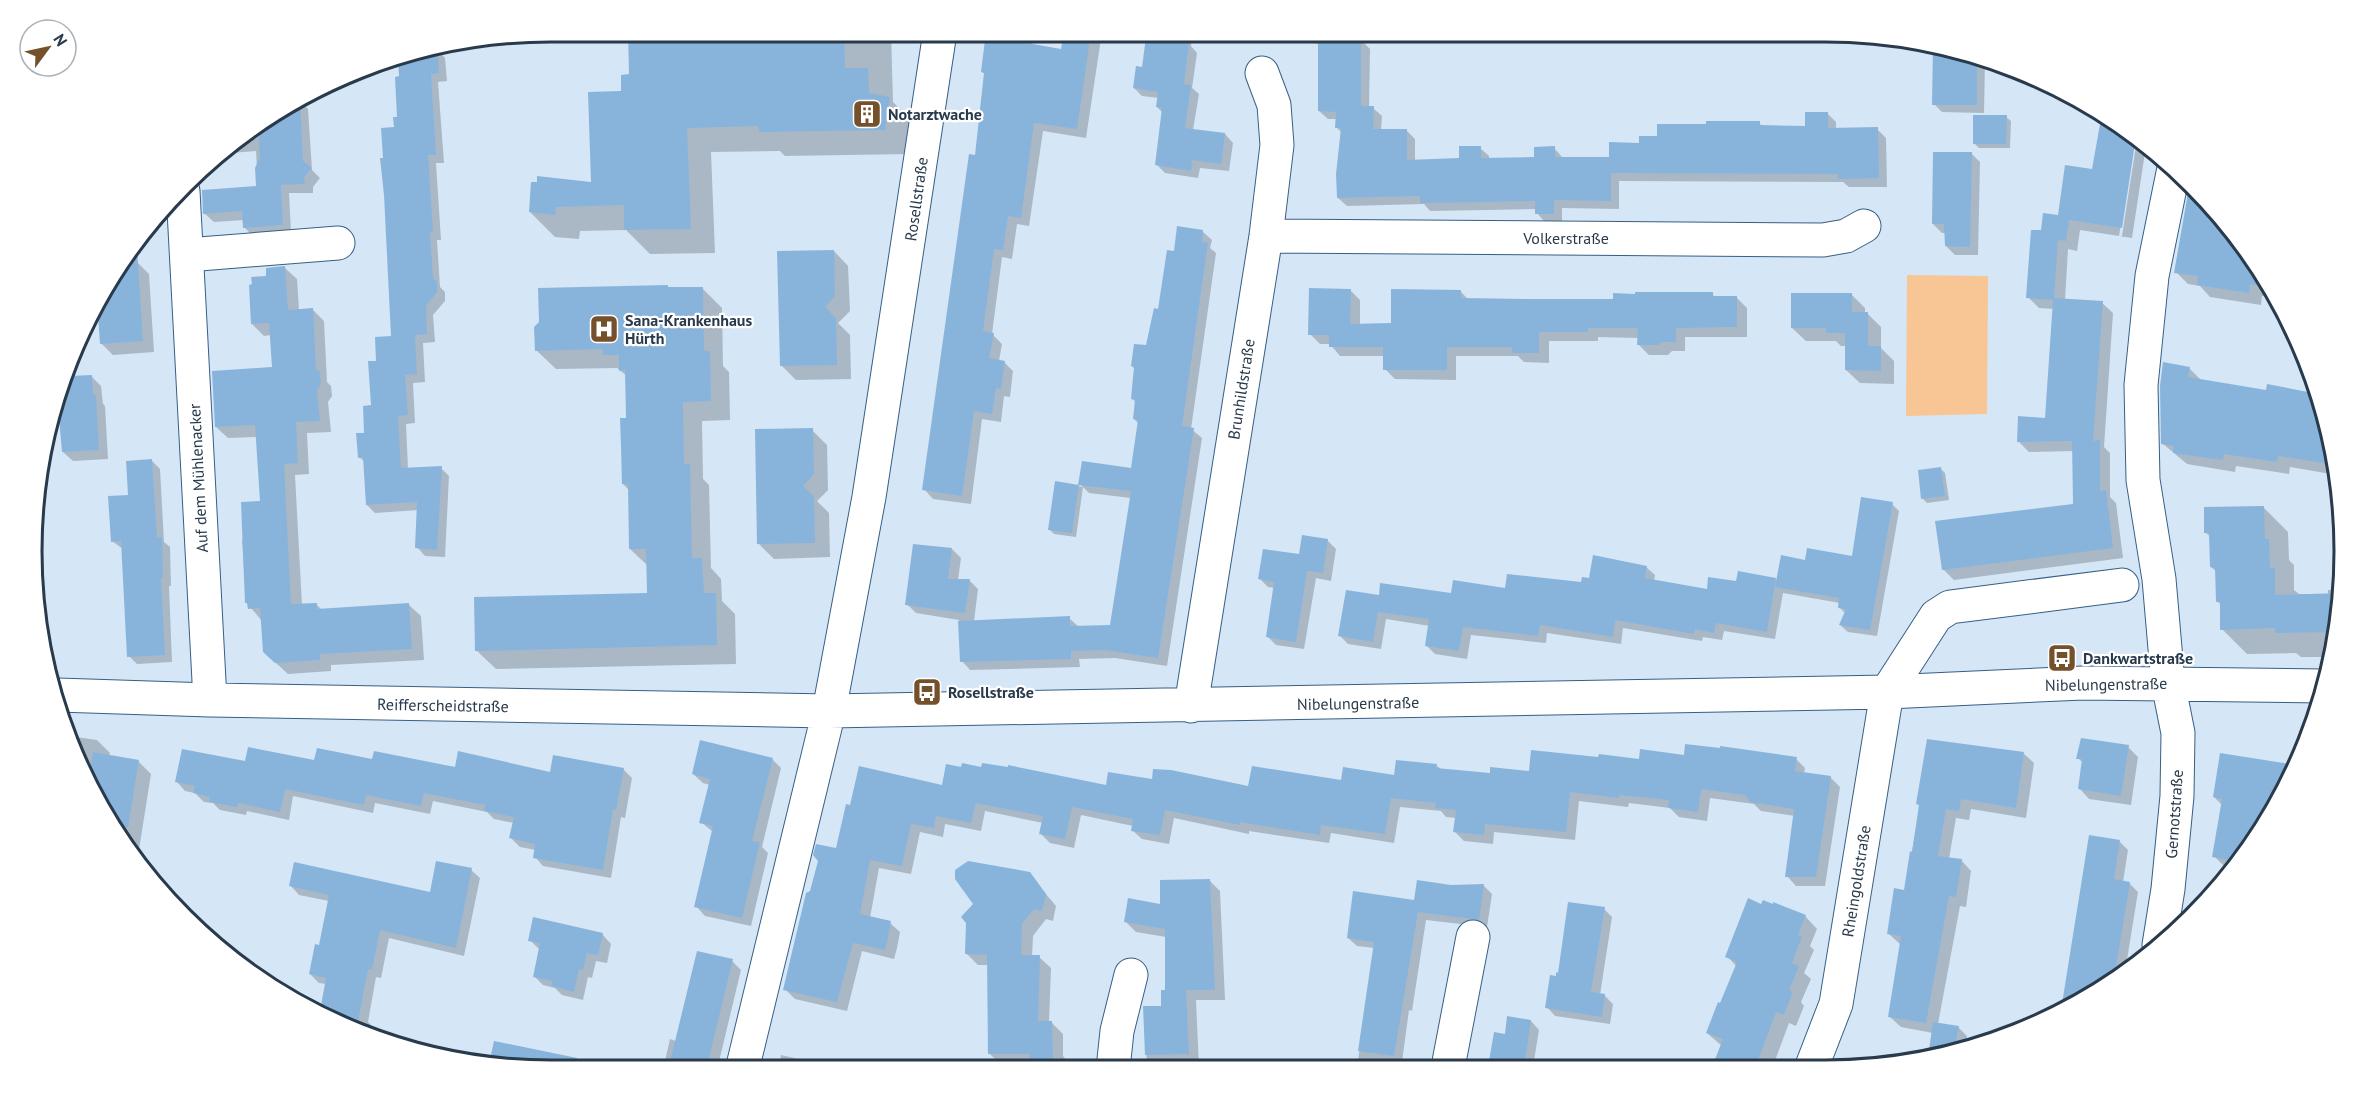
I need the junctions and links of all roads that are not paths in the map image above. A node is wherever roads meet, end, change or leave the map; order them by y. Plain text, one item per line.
1 (938, 42) edge
2 (1263, 73) dead end
3 (2172, 178) edge
4 (183, 199) edge
5 (1864, 226) dead end
6 (1266, 236) junction
7 (338, 243) dead end
8 (187, 255) junction
9 (2122, 585) dead end
10 (2168, 683) junction
11 (2316, 686) edge
12 (1887, 692) junction
13 (63, 695) edge
14 (210, 700) junction
15 (1191, 706) junction
16 (829, 711) junction
17 (2161, 934) edge
18 (1473, 937) dead end
19 (1131, 975) dead end
20 (744, 1060) edge
21 (1114, 1060) edge
22 (1450, 1060) edge
23 (1814, 1060) edge

1 - 16 street, Rosellstraße
2 - 6 street, Brunhildstraße
3 - 10 street
4 - 8 street, Auf dem Mühlenacker
5 - 6 street, Volkerstraße
6 - 15 street, Brunhildstraße
7 - 8 street
8 - 14 street, Auf dem Mühlenacker
9 - 12 street
10 - 11 street, Nibelungenstraße
10 - 12 street, Nibelungenstraße
10 - 17 street, Gernotstraße
12 - 15 street, Nibelungenstraße
12 - 23 street, Rheingoldstraße
13 - 14 street, Reifferscheidstraße
14 - 16 street, Reifferscheidstraße
15 - 16 street, Nibelungenstraße
16 - 20 street, Rosellstraße
18 - 22 street
19 - 21 street

